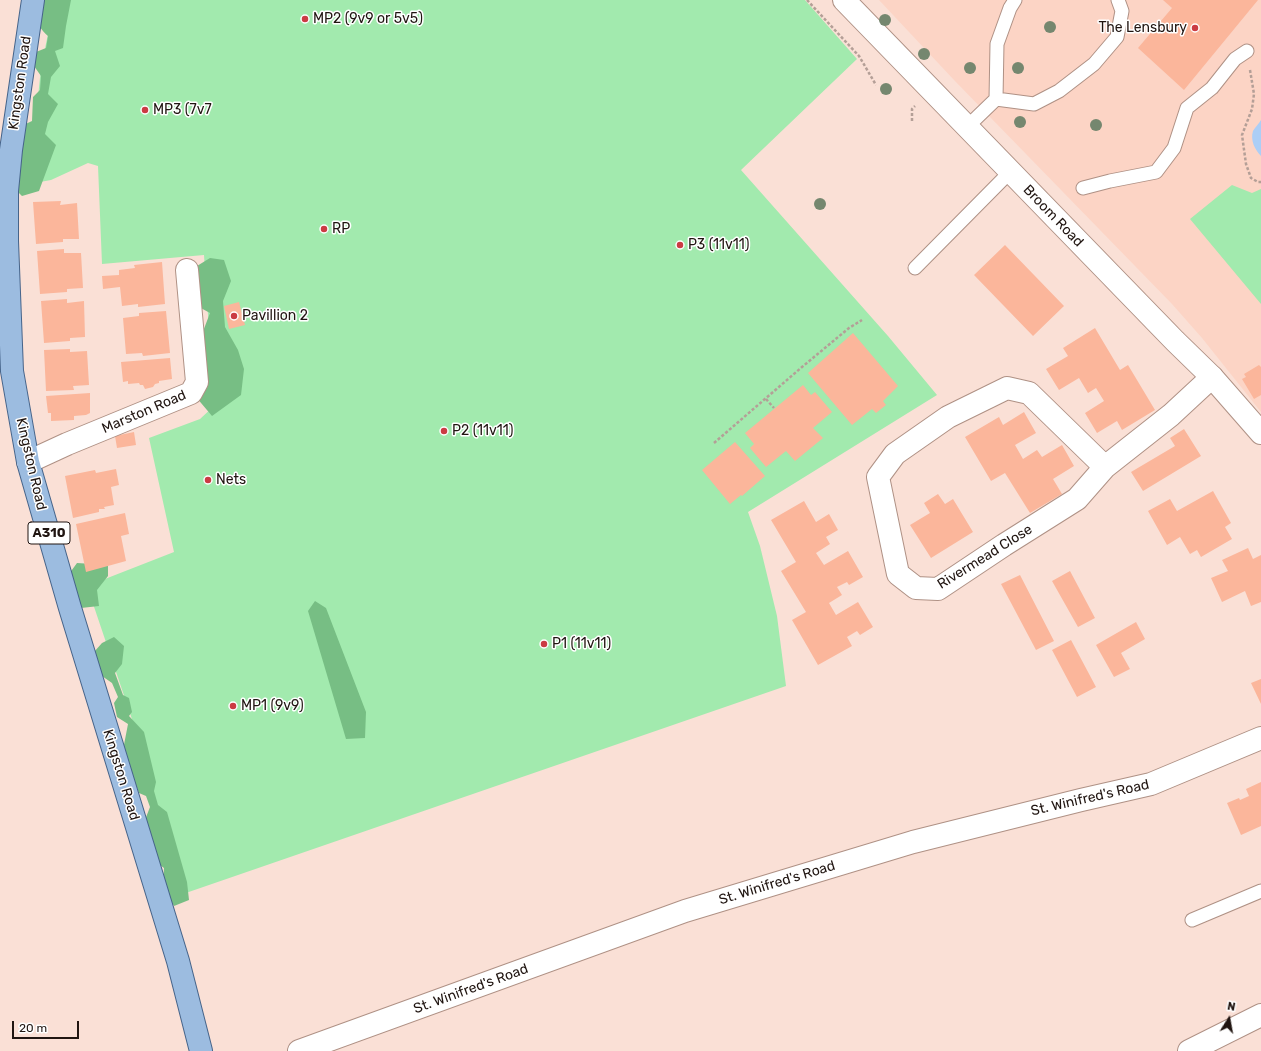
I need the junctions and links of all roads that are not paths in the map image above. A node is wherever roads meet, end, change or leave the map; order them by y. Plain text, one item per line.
1 (33, 0) edge
2 (844, 0) edge
3 (1015, 0) edge
4 (1118, 0) edge
5 (1247, 51) road end
6 (996, 99) junction
7 (967, 127) junction
8 (1010, 172) junction
9 (1083, 188) dead end
10 (915, 268) dead end
11 (186, 270) dead end
12 (1212, 377) junction
13 (1261, 432) edge
14 (28, 462) junction
15 (1105, 467) junction
16 (1261, 738) edge
17 (1261, 891) edge
18 (1192, 920) dead end
19 (1261, 1015) edge
20 (201, 1051) edge
21 (299, 1051) edge
22 (1189, 1051) edge

1 - 14 main road, Kingston Road / A310
2 - 7 street, Broom Road
3 - 6 lane
4 - 6 lane
5 - 9 lane
6 - 7 lane
7 - 8 street, Broom Road
8 - 10 lane
8 - 12 street, Broom Road
11 - 14 street, Marston Road
12 - 13 street, Broom Road
12 - 15 street, Rivermead Close
14 - 20 main road, Kingston Road / A310
15 - 15 street, Rivermead Close
16 - 21 street, St. Winifred's Road
17 - 18 lane
19 - 22 street

